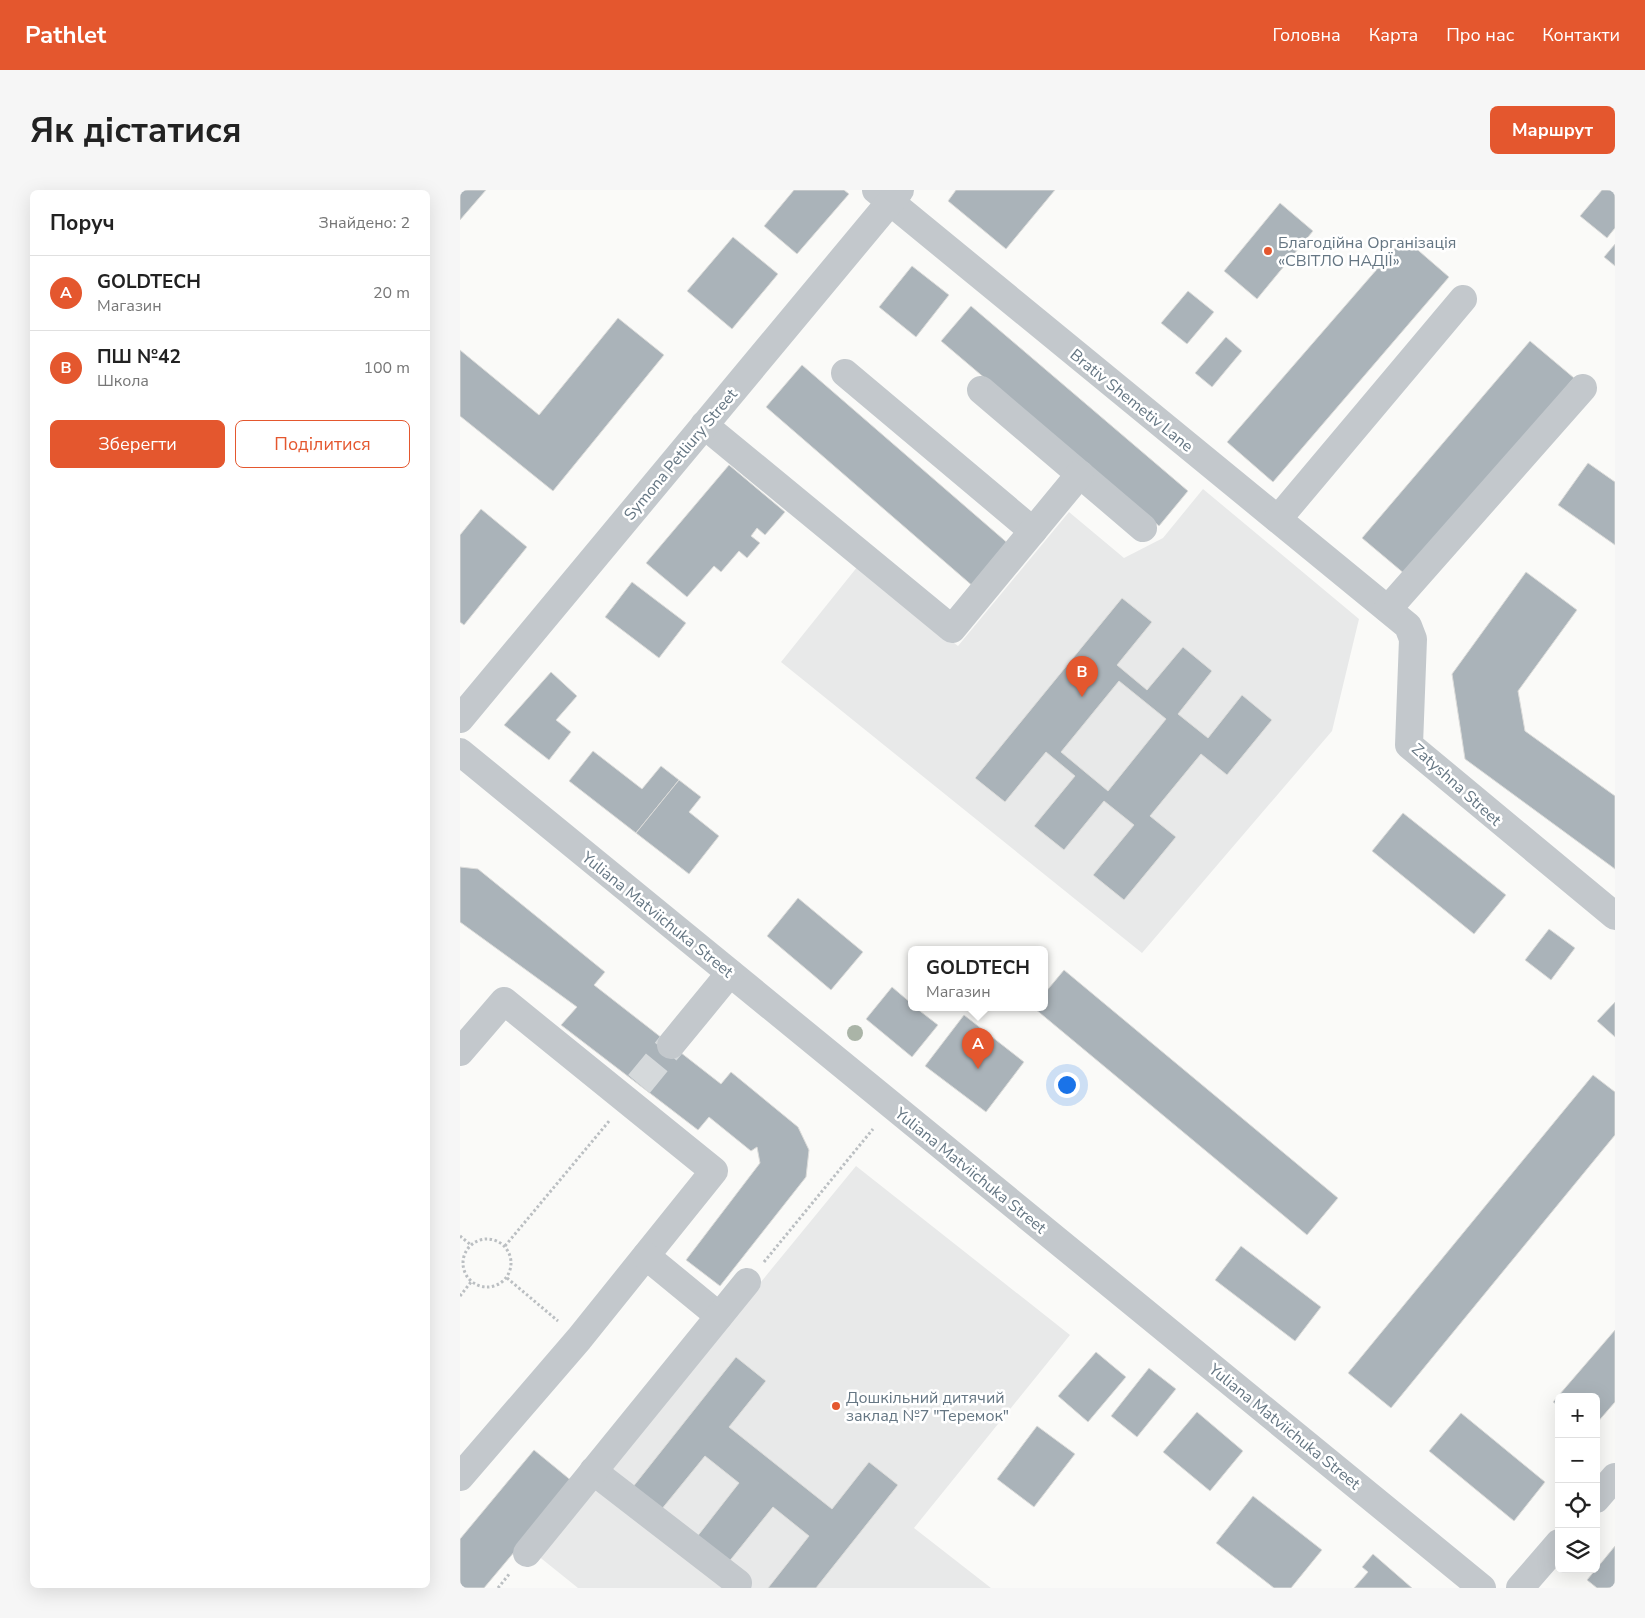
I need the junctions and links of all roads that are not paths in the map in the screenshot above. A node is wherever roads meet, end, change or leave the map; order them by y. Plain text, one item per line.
1 (889, 194) edge
2 (1463, 299) dead end
3 (845, 373) dead end
4 (1583, 388) dead end
5 (981, 390) dead end
6 (704, 425) junction
7 (1080, 474) junction
8 (1278, 519) junction
9 (1143, 528) dead end
10 (1033, 531) junction
11 (1388, 609) junction
12 (460, 718) edge
13 (460, 752) edge
14 (1615, 916) edge
15 (730, 973) junction
16 (671, 1045) tunnel mouth
17 (460, 1052) edge
18 (646, 1256) junction
19 (747, 1282) road end
20 (719, 1316) junction
21 (593, 1471) junction
22 (460, 1477) edge
23 (1615, 1477) edge
24 (1600, 1494) edge
25 (1555, 1548) edge
26 (527, 1553) dead end
27 (738, 1583) dead end
28 (1482, 1588) edge
29 (1520, 1588) edge

1 - 6 street, Symona Petliury Street
1 - 8 street, Brativ Shemetiv Lane
2 - 8 street
3 - 10 street
4 - 11 street
5 - 7 street
6 - 10 street
6 - 12 street, Symona Petliury Street
7 - 9 street
7 - 10 street
8 - 11 street, Brativ Shemetiv Lane
11 - 14 street, Zatyshna Street
13 - 15 street, Yuliana Matviichuka Street
15 - 16 street
15 - 28 street, Yuliana Matviichuka Street
17 - 18 street
18 - 20 street
18 - 22 street
19 - 20 street
20 - 21 street
21 - 26 street
21 - 27 street
23 - 24 street
25 - 29 street

